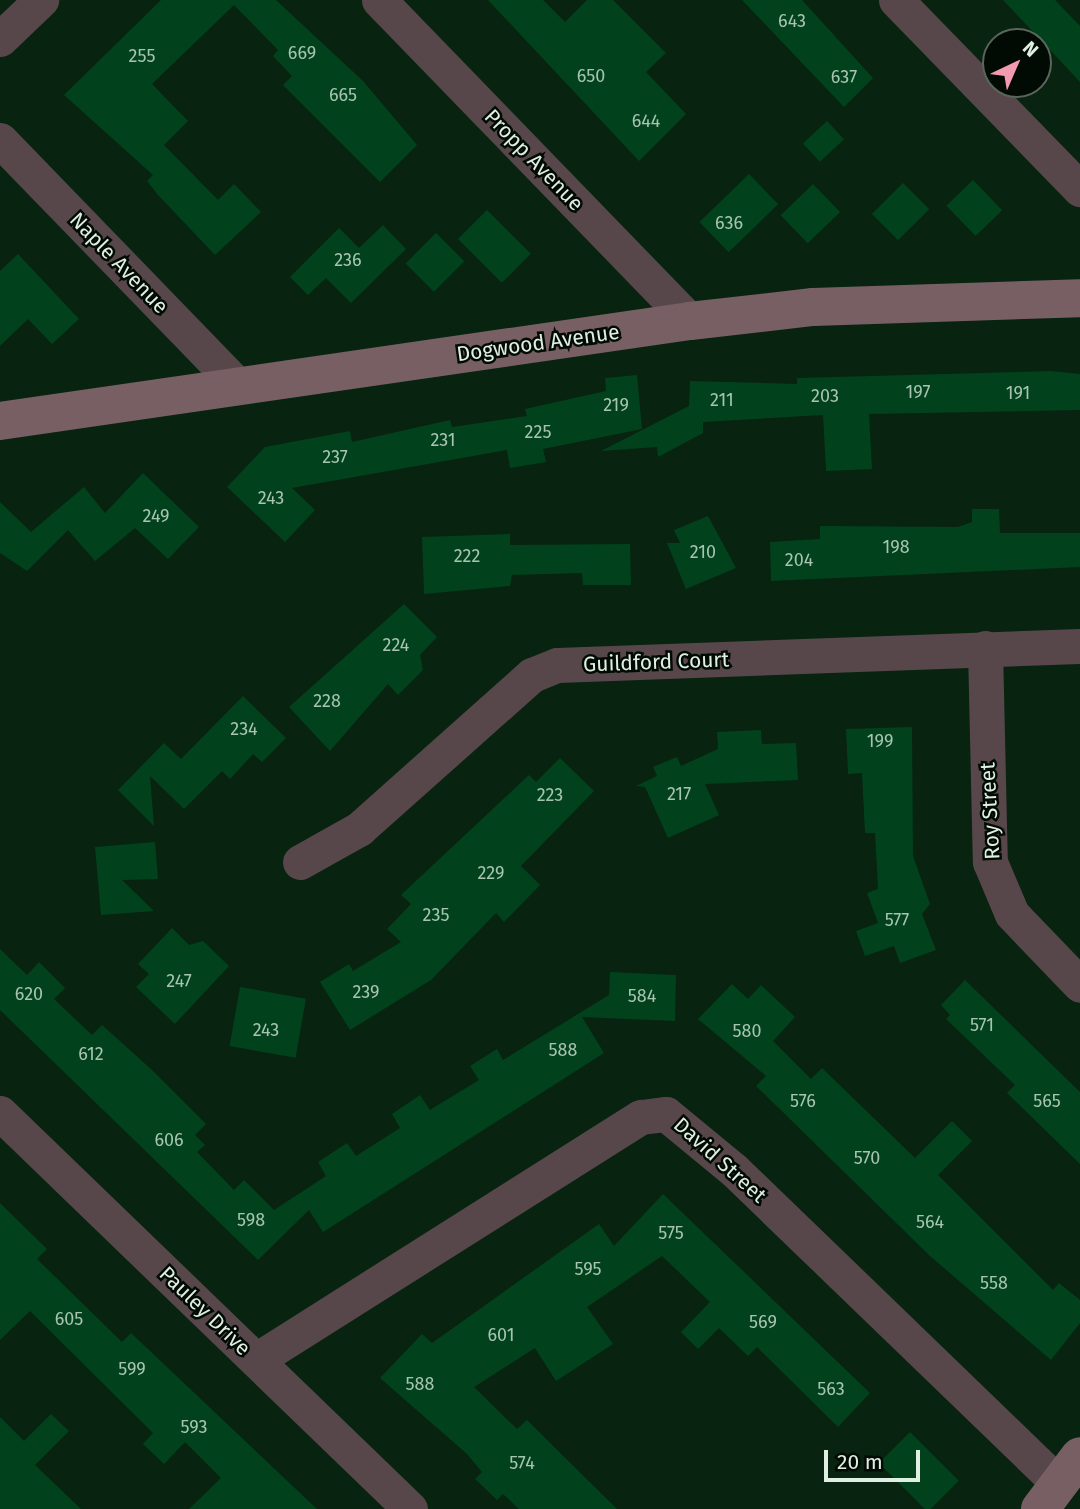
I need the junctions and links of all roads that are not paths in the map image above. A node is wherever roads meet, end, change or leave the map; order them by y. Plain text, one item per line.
1 (41, 0) edge
2 (379, 0) edge
3 (896, 0) edge
4 (0, 39) edge
5 (0, 140) edge
6 (1080, 189) edge
7 (1080, 298) edge
8 (690, 321) junction
9 (238, 386) junction
10 (0, 421) edge
11 (1080, 646) edge
12 (985, 648) junction
13 (300, 862) dead end
14 (1080, 985) edge
15 (0, 1113) edge
16 (256, 1360) junction
17 (1060, 1483) edge
18 (410, 1509) edge

1 - 4 street
2 - 8 street, Propp Avenue
3 - 6 street
5 - 9 street, Naple Avenue
7 - 8 street, Dogwood Avenue
8 - 9 street, Dogwood Avenue
9 - 10 street, Dogwood Avenue
11 - 12 street, Guildford Court
12 - 13 street, Guildford Court
12 - 14 street, Roy Street
15 - 16 street, Pauley Drive
16 - 17 street, David Street
16 - 18 street, Pauley Drive

